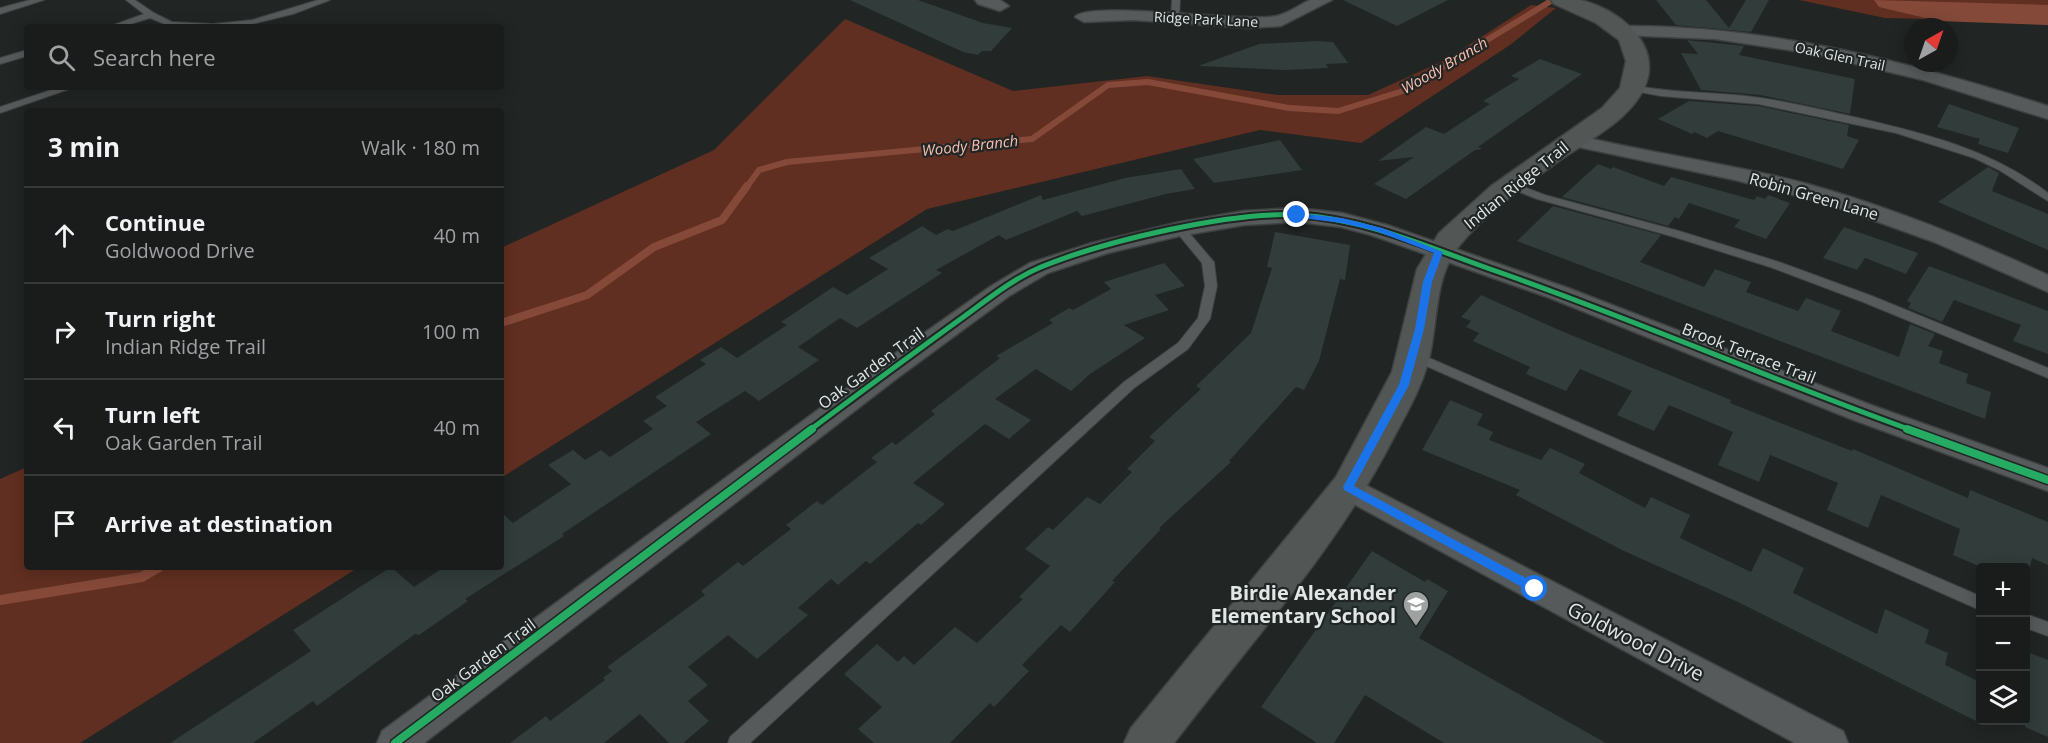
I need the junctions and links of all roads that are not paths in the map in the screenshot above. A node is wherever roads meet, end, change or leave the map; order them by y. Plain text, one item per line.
1 (40, 0) edge
2 (130, 0) edge
3 (326, 0) edge
4 (1323, 0) edge
5 (1561, 0) edge
6 (1176, 9) edge
7 (0, 11) edge
8 (151, 15) junction
9 (1084, 17) dead end
10 (122, 24) edge
11 (171, 24) edge
12 (238, 24) edge
13 (1626, 31) junction
14 (24, 53) edge
15 (0, 61) edge
16 (1632, 88) junction
17 (61, 90) edge
18 (0, 110) edge
19 (2048, 112) edge
20 (1571, 140) junction
21 (1511, 185) junction
22 (2048, 198) edge
23 (1180, 229) junction
24 (1439, 252) junction
25 (2048, 284) edge
26 (1413, 355) junction
27 (2048, 373) edge
28 (2048, 480) edge
29 (1348, 487) junction
30 (1976, 601) edge
31 (2030, 623) edge
32 (2048, 629) edge
33 (395, 743) edge
34 (737, 743) edge
35 (1147, 743) edge
36 (1830, 743) edge

1 - 7 lane
2 - 8 lane
3 - 12 lane
4 - 6 street, Ridge Park Lane
5 - 13 street
6 - 9 street, Ridge Park Lane
8 - 10 lane
8 - 11 lane
13 - 16 street
13 - 19 street, Oak Glen Trail
14 - 15 lane
16 - 20 street, Indian Ridge Trail
16 - 22 lane
17 - 18 lane
20 - 21 street, Indian Ridge Trail
20 - 25 street, Robin Green Lane
21 - 24 street, Indian Ridge Trail
21 - 27 lane
23 - 24 street, Oak Garden Trail
23 - 33 street, Oak Garden Trail
23 - 34 lane
24 - 26 street, Indian Ridge Trail
24 - 28 street, Brook Terrace Trail
26 - 29 street, Indian Ridge Trail
26 - 30 lane
29 - 35 street, Indian Ridge Trail
29 - 36 street, Goldwood Drive
31 - 32 lane

